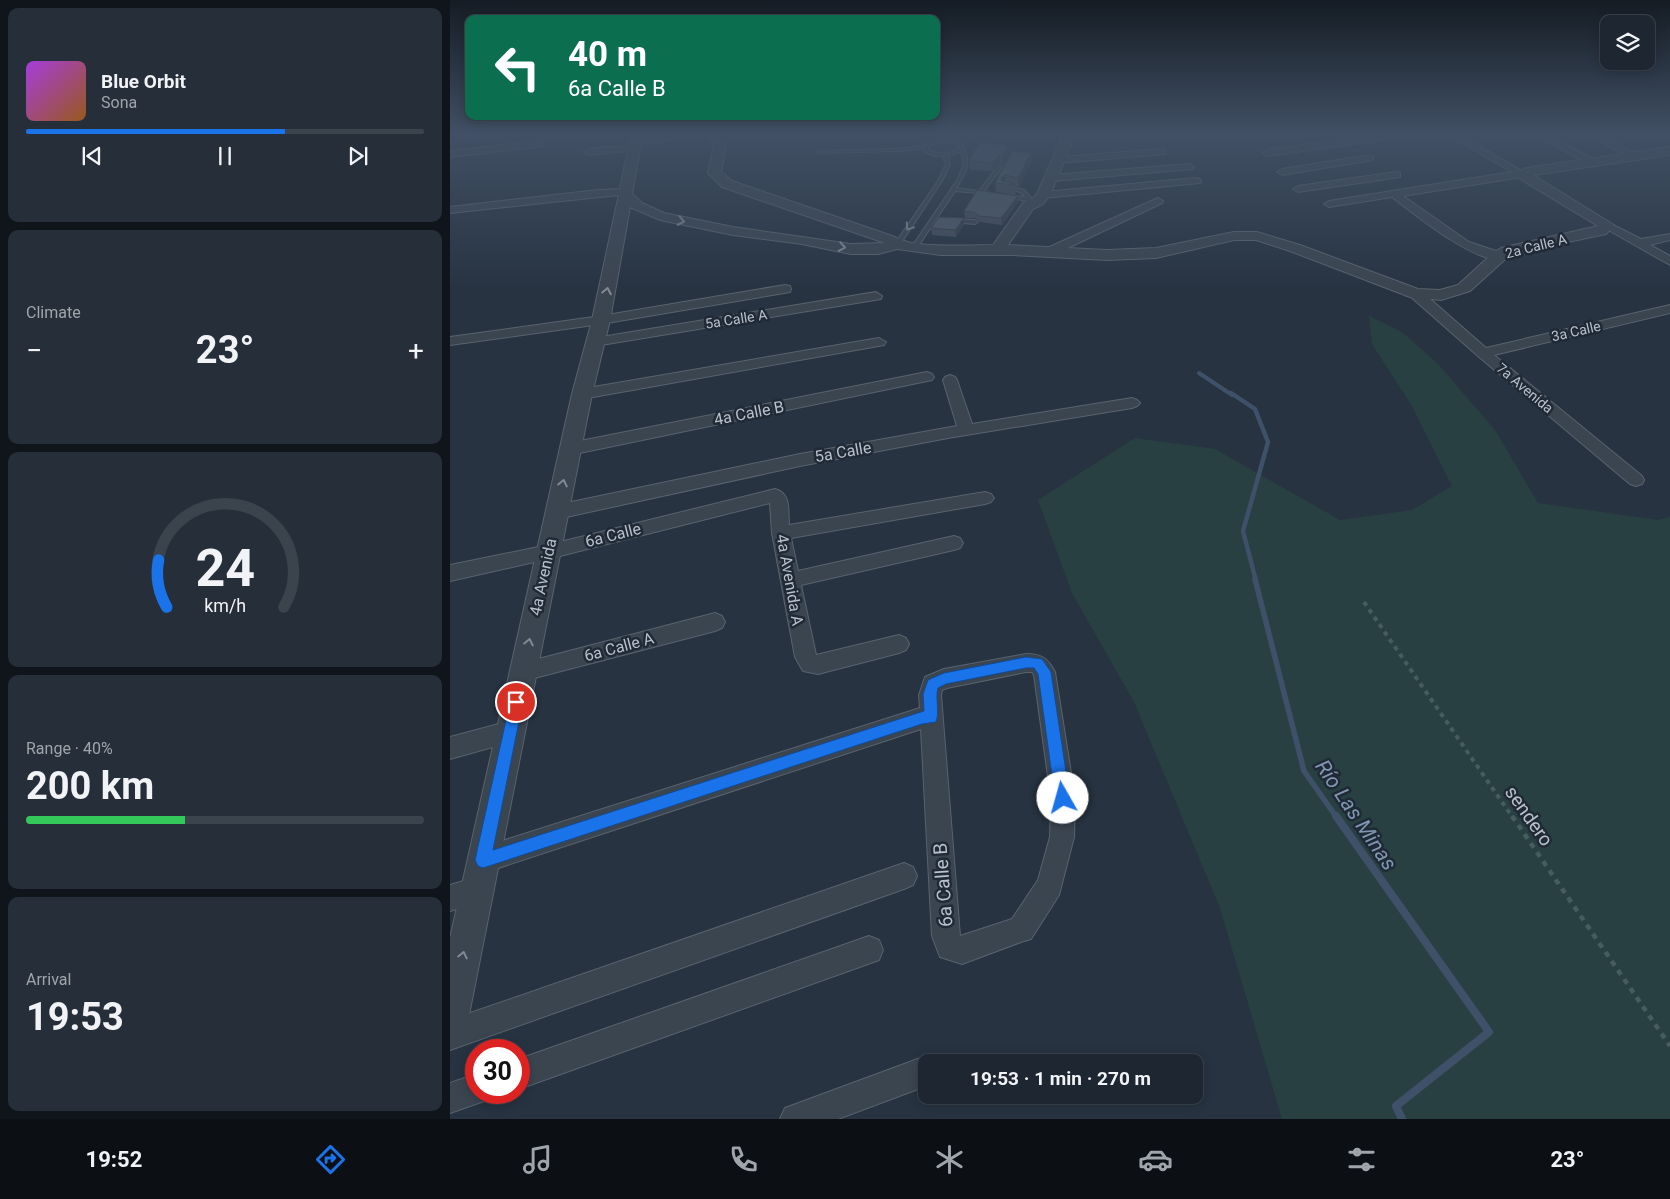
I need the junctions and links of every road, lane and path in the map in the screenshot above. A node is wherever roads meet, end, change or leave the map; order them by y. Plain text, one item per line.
1 (625, 185) edge
2 (731, 185) edge
3 (937, 185) edge
4 (956, 185) edge
5 (986, 185) edge
6 (1048, 185) edge
7 (1165, 185) edge
8 (1326, 185) edge
9 (1410, 185) edge
10 (1449, 185) edge
11 (1541, 185) edge
12 (1005, 187) edge
13 (953, 189) junction
14 (1298, 189) dead end
15 (1418, 190) junction
16 (624, 192) junction
17 (981, 192) junction
18 (989, 194) edge
19 (1394, 194) junction
20 (999, 195) edge
21 (1158, 201) dead end
22 (1040, 202) junction
23 (1329, 204) dead end
24 (450, 210) edge
25 (933, 219) junction
26 (941, 220) edge
27 (950, 220) edge
28 (975, 222) edge
29 (1607, 225) junction
30 (1670, 237) edge
31 (1640, 243) junction
32 (897, 245) junction
33 (1009, 247) junction
34 (914, 248) junction
35 (1041, 252) junction
36 (1498, 256) junction
37 (1670, 261) edge
38 (785, 289) dead end
39 (1416, 294) junction
40 (876, 296) dead end
41 (1670, 309) edge
42 (598, 331) junction
43 (454, 340) edge
44 (879, 342) dead end
45 (1483, 353) junction
46 (450, 357) edge
47 (927, 377) dead end
48 (950, 380) dead end
49 (582, 394) junction
50 (1132, 403) dead end
51 (966, 430) junction
52 (570, 449) junction
53 (1636, 480) dead end
54 (774, 495) joint
55 (984, 498) dead end
56 (557, 512) junction
57 (781, 532) junction
58 (954, 543) dead end
59 (548, 552) junction
60 (450, 573) edge
61 (790, 580) junction
62 (1364, 602) dead end
63 (715, 622) dead end
64 (899, 644) dead end
65 (523, 672) junction
66 (931, 717) junction
67 (510, 732) junction
68 (450, 748) edge
69 (483, 860) junction
70 (904, 876) dead end
71 (477, 890) junction
72 (450, 898) edge
73 (869, 950) dead end
74 (450, 1020) edge
75 (450, 1034) edge
76 (1670, 1046) edge
77 (530, 1070) edge
78 (918, 1074) edge
79 (465, 1093) edge
80 (450, 1098) edge
81 (796, 1119) edge

1 - 16 street, 4a Avenida
2 - 32 street
3 -> 32 lane
4 - 13 lane
5 - 17 lane
6 - 22 street
7 - 22 street
8 - 14 street
9 - 15 street
10 - 15 street
11 - 29 street
12 - 22 lane
13 - 17 lane
13 - 25 lane
15 - 19 street
16 - 24 street
16 -> 32 street
42 -> 16 street, 4a Avenida
17 - 18 lane
19 - 23 street
19 - 36 street
20 - 22 lane
21 - 35 street
22 - 33 street
22 - 33 street
25 - 26 lane
25 - 34 lane
27 - 28 lane
29 - 31 street
29 - 36 street, 2a Calle A
30 - 31 street
31 - 37 street
32 - 34 street, 2a Calle A
33 - 34 street, 2a Calle A
33 - 35 street, 2a Calle A
35 - 39 street, 2a Calle A
36 - 39 street, 2a Calle A
38 - 42 street
39 - 45 street, 7a Avenida
40 - 42 street, 5a Calle A
41 - 45 street, 3a Calle
42 - 43 street
42 - 49 street, 4a Avenida
43 - 46 street
44 - 49 street
45 - 53 street, 7a Avenida
47 - 52 street, 4a Calle B
48 - 51 street
49 - 52 street, 4a Avenida
50 - 51 street, 5a Calle
51 - 56 street, 5a Calle
56 -> 52 street, 4a Avenida
54 - 57 street, 4a Avenida A
54 - 59 street, 6a Calle
55 - 57 street
56 - 59 street, 4a Avenida
57 - 61 street, 4a Avenida A
58 - 61 street
59 - 60 street, 6a Calle
65 -> 59 street, 4a Avenida
61 - 64 street, 4a Avenida A
62 - 76 path, sendero
63 - 65 street, 6a Calle A
65 - 67 street, 4a Avenida
66 - 66 street, 6a Calle B
66 - 69 street
67 - 68 street
67 - 69 street, 4a Avenida
69 - 71 street, 4a Avenida
70 - 75 street
71 - 72 street
74 -> 71 street, 4a Avenida
73 - 77 street
78 - 81 street
79 - 80 street

